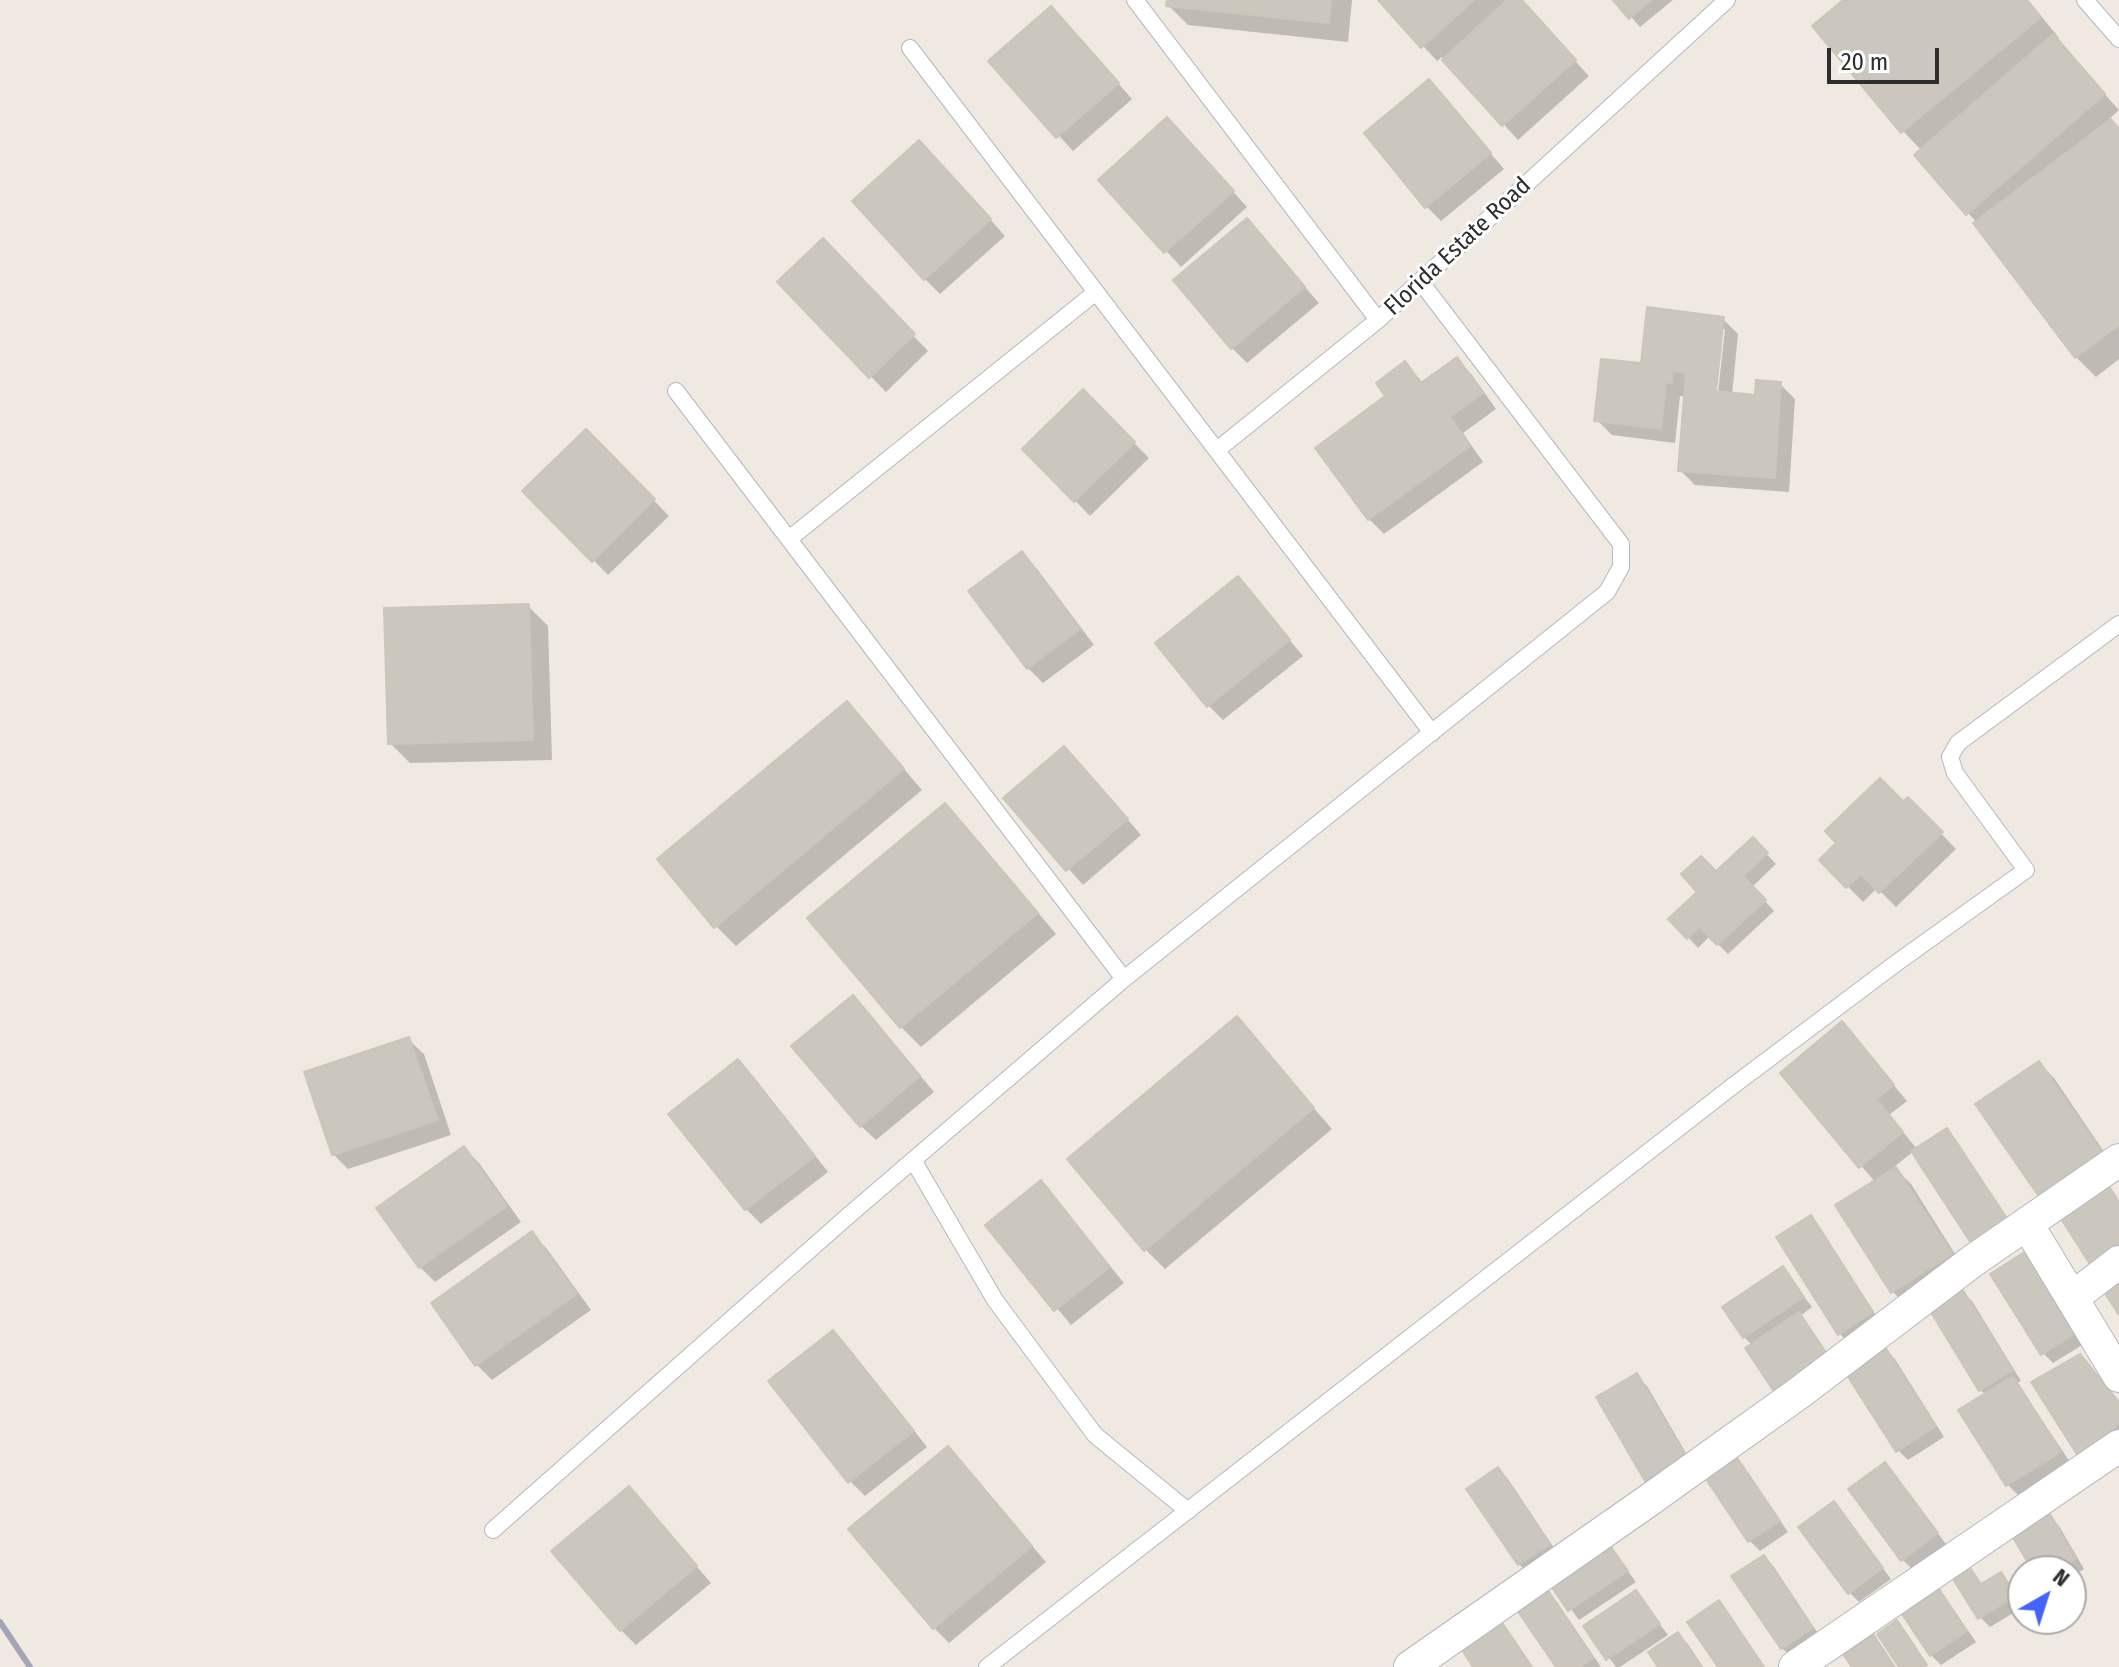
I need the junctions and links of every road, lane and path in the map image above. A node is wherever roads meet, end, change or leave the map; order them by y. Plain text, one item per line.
1 (1135, 0) edge
2 (1727, 0) edge
3 (2085, 0) edge
4 (2119, 39) edge
5 (910, 48) dead end
6 (1420, 281) junction
7 (1096, 292) junction
8 (1378, 320) junction
9 (676, 391) dead end
10 (1217, 450) junction
11 (789, 539) junction
12 (2119, 624) edge
13 (1432, 733) junction
14 (1124, 979) junction
15 (913, 1160) junction
16 (2119, 1160) edge
17 (2027, 1224) junction
18 (2119, 1262) edge
19 (2072, 1298) junction
20 (2119, 1376) edge
21 (2119, 1446) edge
22 (1188, 1511) junction
23 (493, 1530) dead end
24 (987, 1667) edge
25 (1410, 1667) edge
26 (1795, 1667) edge

1 - 8 lane, Florida Estate Road
2 - 6 lane, Florida Estate Road
3 - 4 lane
5 - 7 lane
6 - 8 lane, Florida Estate Road
6 - 13 lane
7 - 10 lane
7 - 11 lane
8 - 10 lane
9 - 11 lane
10 - 13 lane
11 - 14 lane
12 - 22 lane
13 - 14 lane
14 - 15 lane
15 - 22 lane
15 - 23 lane
16 - 17 street
17 - 19 street
17 - 25 street
18 - 19 street
19 - 20 street
21 - 26 street
22 - 24 lane

